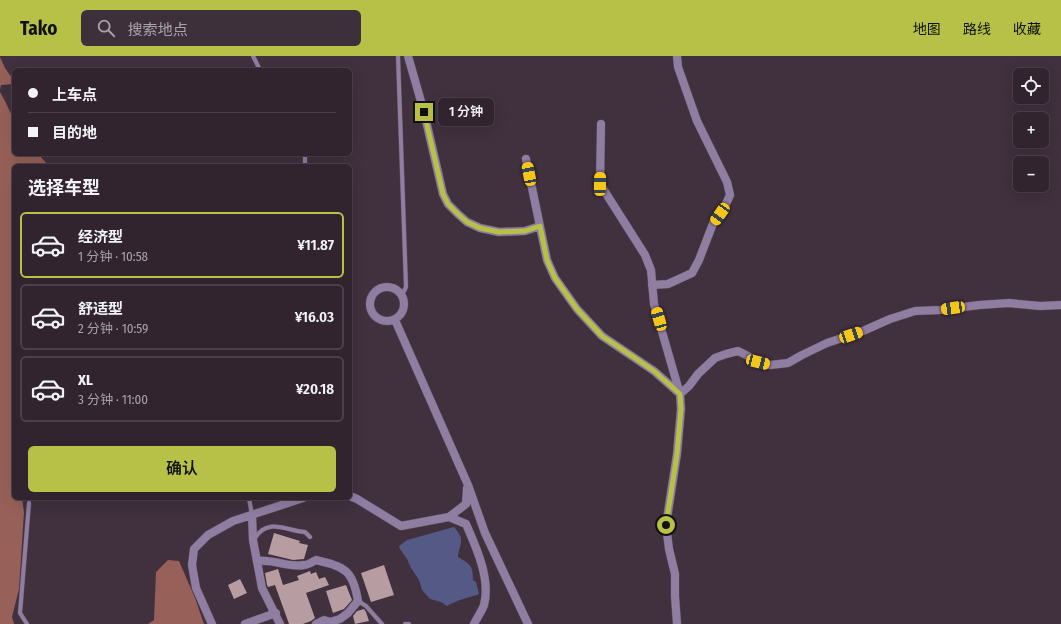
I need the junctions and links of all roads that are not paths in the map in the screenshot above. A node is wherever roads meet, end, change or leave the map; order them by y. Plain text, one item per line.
1 (253, 56) edge
2 (398, 56) edge
3 (408, 56) edge
4 (677, 56) edge
5 (259, 68) edge
6 (601, 124) dead end
7 (526, 159) dead end
8 (540, 226) junction
9 (652, 285) junction
10 (402, 295) junction
11 (1061, 305) edge
12 (395, 320) junction
13 (680, 394) junction
14 (468, 485) junction
15 (352, 497) edge
16 (249, 500) edge
17 (297, 500) edge
18 (29, 503) dead end
19 (252, 516) junction
20 (449, 517) junction
21 (310, 537) dead end
22 (253, 540) junction
23 (258, 561) junction
24 (358, 601) junction
25 (276, 613) junction
26 (27, 624) edge
27 (212, 624) edge
28 (245, 624) edge
29 (280, 624) edge
30 (316, 624) edge
31 (382, 624) edge
32 (405, 624) edge
33 (409, 624) edge
34 (474, 624) edge
35 (528, 624) edge
36 (677, 624) edge

1 - 5 lane
2 - 10 lane
3 - 8 street
4 - 9 street
6 - 9 street
7 - 8 street
8 - 13 street
9 - 13 street
10 - 12 street
10 - 12 street
11 - 13 street
12 - 14 street
13 - 36 street
14 - 20 street
14 - 35 street
15 - 20 street
16 - 19 lane
17 - 19 street
18 - 26 lane
19 - 22 street
19 - 27 street
20 - 34 street
21 - 22 lane
22 - 23 street
23 - 24 street
23 - 25 street
24 - 30 street
24 - 31 lane
25 - 28 street
25 - 29 street
32 - 33 lane

